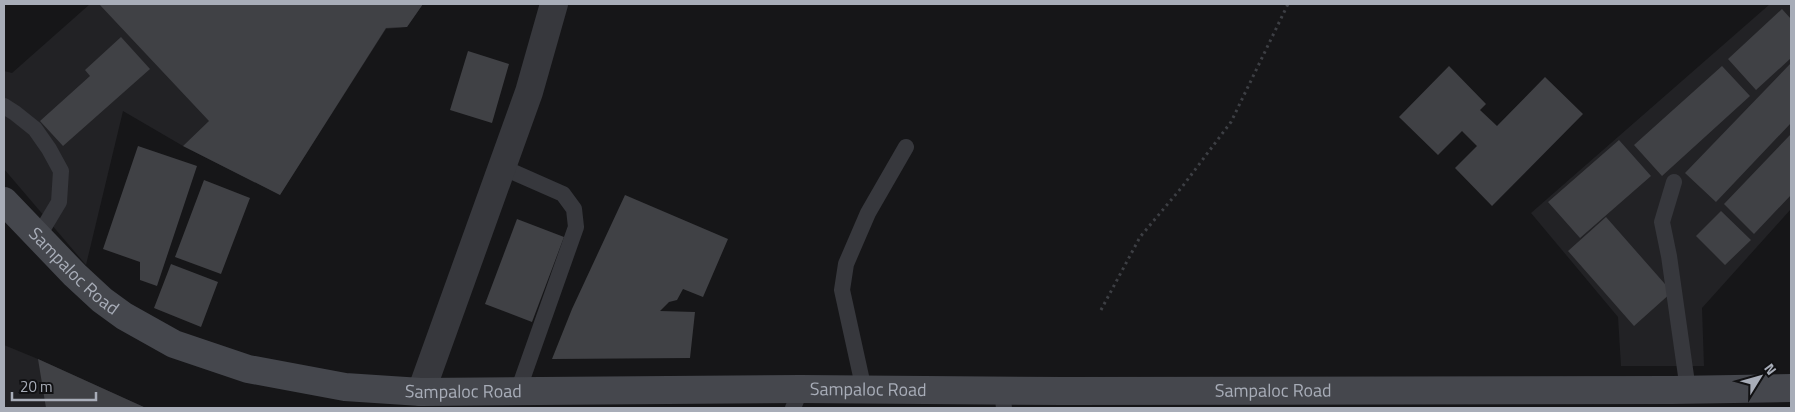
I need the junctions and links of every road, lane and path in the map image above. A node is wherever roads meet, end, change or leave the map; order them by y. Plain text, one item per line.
1 (554, 4) edge
2 (1288, 4) edge
3 (4, 106) edge
4 (906, 147) dead end
5 (502, 167) junction
6 (1674, 182) dead end
7 (4, 201) edge
8 (38, 236) junction
9 (1101, 310) dead end
10 (1791, 388) edge
11 (864, 390) junction
12 (1688, 390) junction
13 (518, 391) junction
14 (421, 392) junction
15 (797, 399) edge
16 (1003, 400) edge
17 (1072, 400) edge

1 - 5 street
2 - 9 path
3 - 8 lane
4 - 11 lane
5 - 13 lane
5 - 14 street
6 - 12 lane
7 - 8 main road, Sampaloc Road
8 - 14 main road, Sampaloc Road
10 - 12 main road, Sampaloc Road
11 - 15 main road, Sampaloc Road
11 - 16 main road, Sampaloc Road
12 - 17 main road, Sampaloc Road
13 - 14 main road, Sampaloc Road
13 - 15 main road, Sampaloc Road
16 - 17 main road, Sampaloc Road

